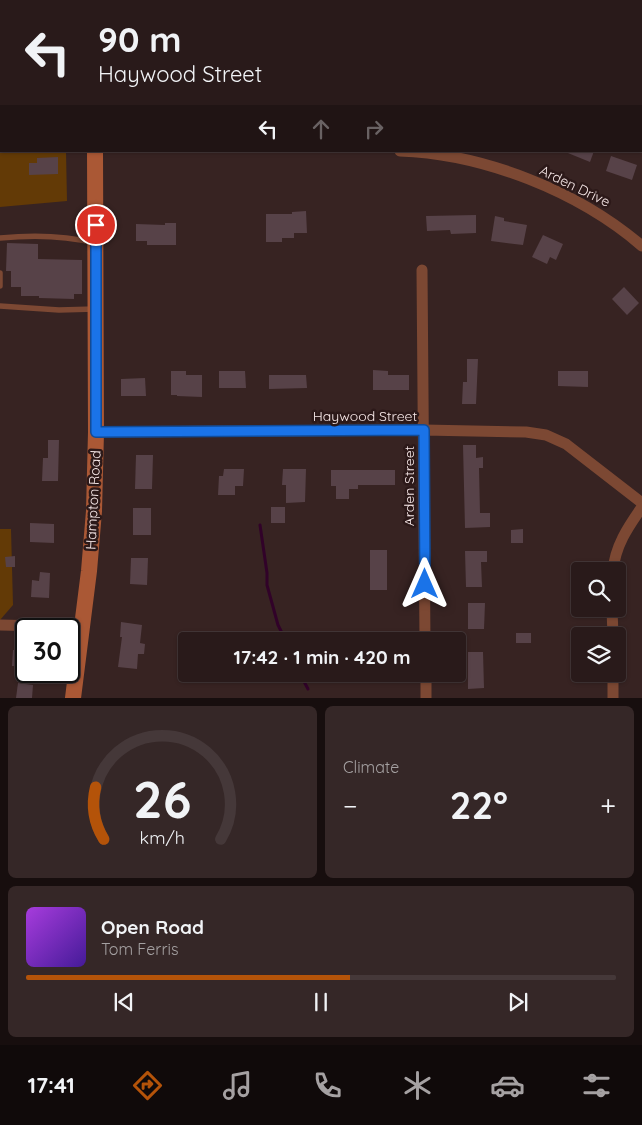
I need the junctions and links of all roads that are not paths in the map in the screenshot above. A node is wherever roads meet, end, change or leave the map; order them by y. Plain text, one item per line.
1 (96, 152) edge
2 (411, 152) edge
3 (0, 238) edge
4 (96, 244) junction
5 (642, 246) edge
6 (422, 270) dead end
7 (0, 273) edge
8 (0, 286) edge
9 (0, 306) edge
10 (96, 309) junction
11 (424, 430) junction
12 (96, 432) junction
13 (642, 505) edge
14 (614, 562) edge
15 (0, 625) edge
16 (82, 627) junction
17 (425, 632) edge
18 (426, 682) edge
19 (613, 682) edge
20 (73, 698) edge
21 (426, 698) edge
22 (613, 698) edge

1 - 4 main road, Hampton Road
2 - 5 street, Arden Drive
3 - 4 lane
4 - 10 main road, Hampton Road
6 - 11 street, Arden Street
7 - 8 lane
9 - 10 lane
10 - 12 main road, Hampton Road
11 - 12 street, Haywood Street
11 - 13 street, Haywood Street
11 - 17 street, Arden Street
12 - 16 main road, Hampton Road
13 - 14 street
15 - 16 street
16 - 20 main road, Hampton Road
18 - 21 street
19 - 22 street

